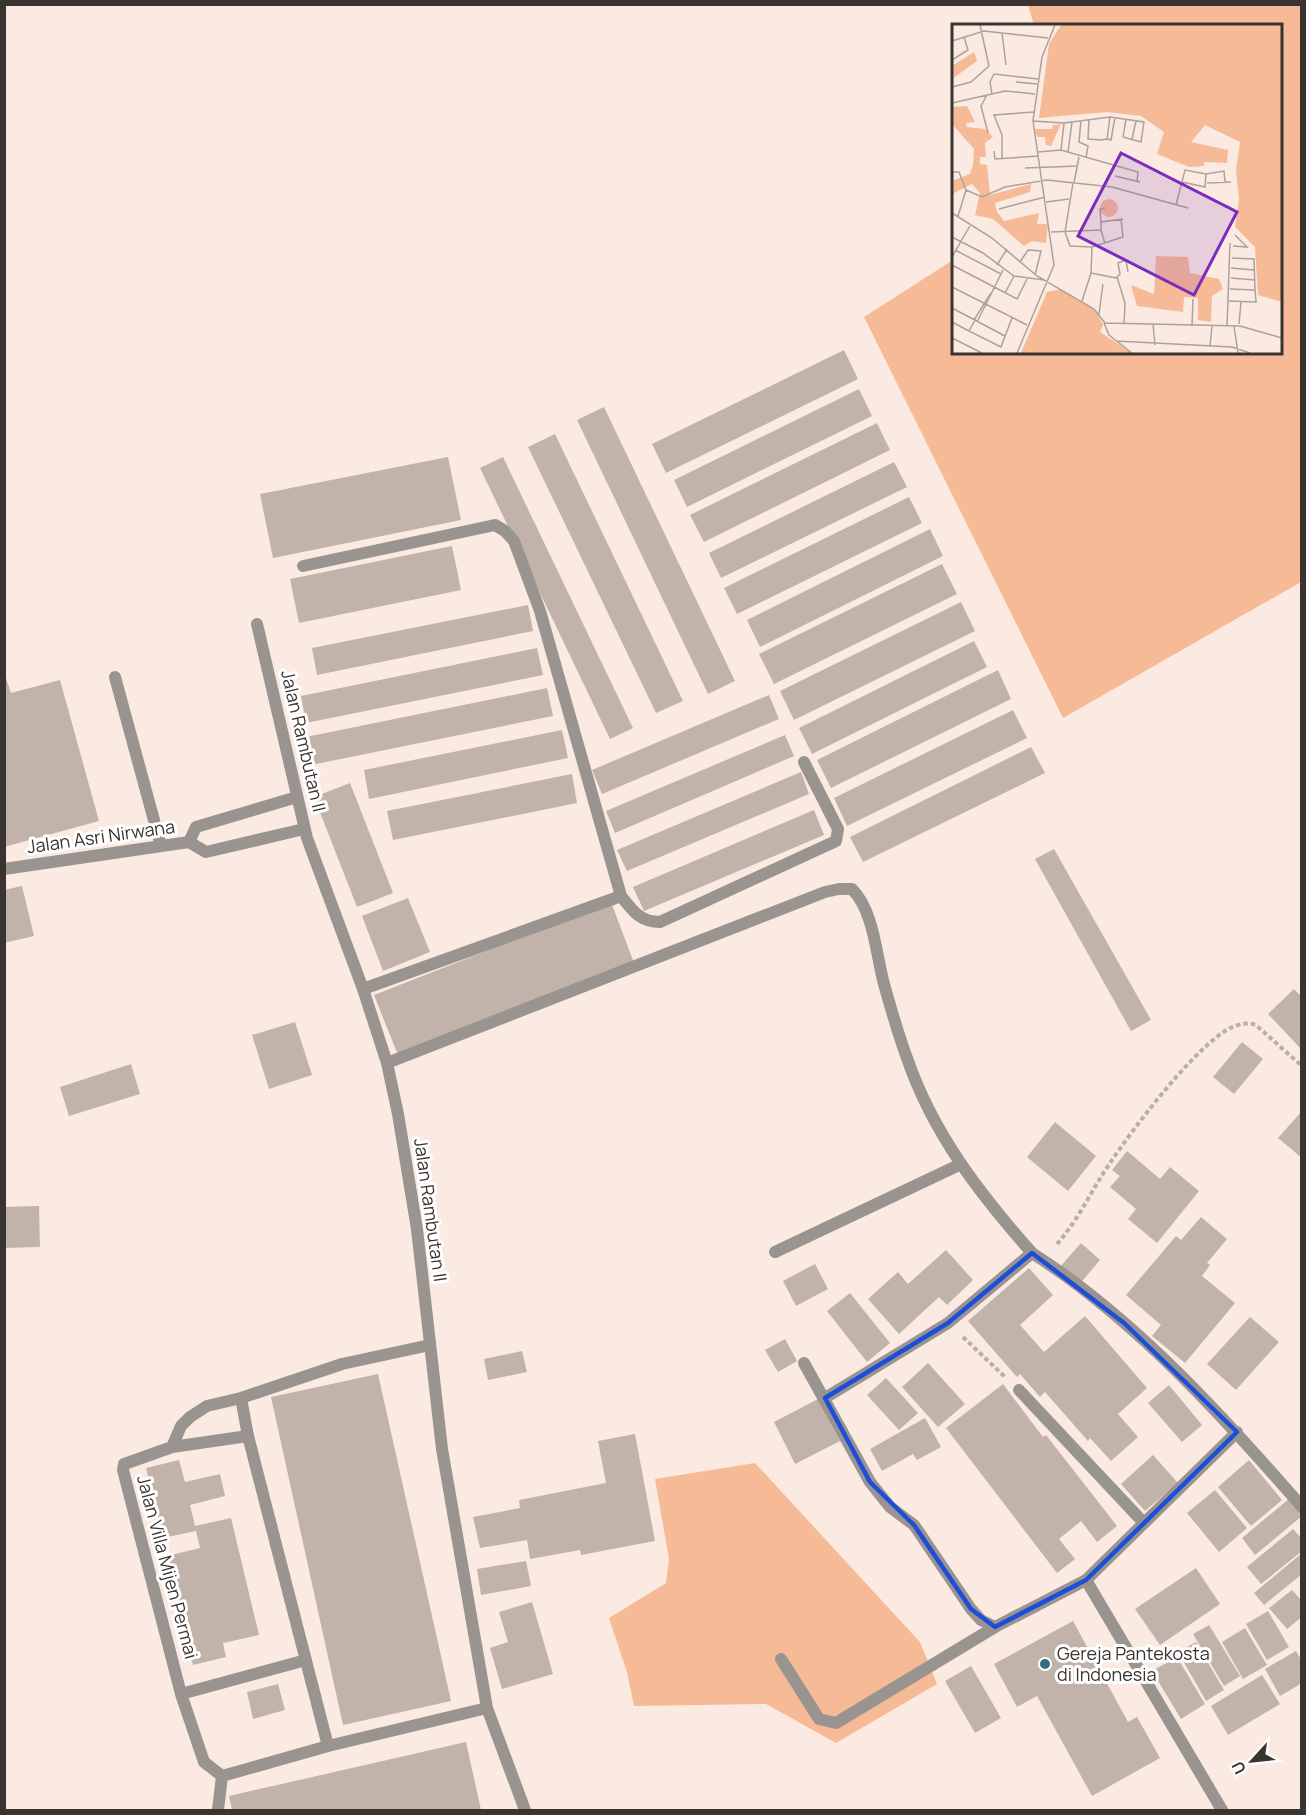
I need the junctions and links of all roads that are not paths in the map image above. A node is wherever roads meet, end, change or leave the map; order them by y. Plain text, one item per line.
1 (303, 566) dead end
2 (257, 624) dead end
3 (115, 677) dead end
4 (804, 762) dead end
5 (297, 797) junction
6 (304, 829) junction
7 (189, 842) junction
8 (161, 846) junction
9 (4, 869) edge
10 (621, 896) junction
11 (363, 989) junction
12 (387, 1063) junction
13 (959, 1165) junction
14 (775, 1252) dead end
15 (1036, 1256) junction
16 (430, 1345) junction
17 (804, 1363) dead end
18 (1019, 1390) road end
19 (241, 1398) junction
20 (825, 1398) junction
21 (1237, 1432) junction
22 (248, 1436) junction
23 (172, 1447) junction
24 (1302, 1507) edge
25 (1144, 1523) junction
26 (1086, 1580) junction
27 (995, 1627) junction
28 (781, 1659) dead end
29 (306, 1660) junction
30 (182, 1694) junction
31 (487, 1708) junction
32 (328, 1746) junction
33 (222, 1776) junction
34 (218, 1810) edge
35 (525, 1810) edge
36 (1222, 1810) edge

1 - 10 street
2 - 5 street, Jalan Rambutan II
3 - 8 street
4 - 10 street
5 - 6 street, Jalan Rambutan II
5 - 7 street, Jalan Asri Nirwana
6 - 7 street
6 - 11 street, Jalan Rambutan II
7 - 8 street, Jalan Asri Nirwana
8 - 9 street, Jalan Asri Nirwana
10 - 11 street
11 - 12 street, Jalan Rambutan II
12 - 13 street
12 - 16 street, Jalan Rambutan II
13 - 14 street
13 - 15 street
15 - 20 street
15 - 21 street
16 - 19 street
16 - 31 street, Jalan Rambutan II
17 - 20 street
18 - 25 street
19 - 22 street
19 - 23 street
20 - 27 street
21 - 24 street
21 - 25 street
22 - 23 street, Jalan Villa Mijen Permai
22 - 29 street
23 - 30 street, Jalan Villa Mijen Permai
25 - 26 street
26 - 27 street
26 - 36 street
27 - 28 street
29 - 30 street
29 - 32 street
30 - 33 street, Jalan Villa Mijen Permai
31 - 32 street
31 - 35 street, Jalan Rambutan II
32 - 33 street
33 - 34 street

